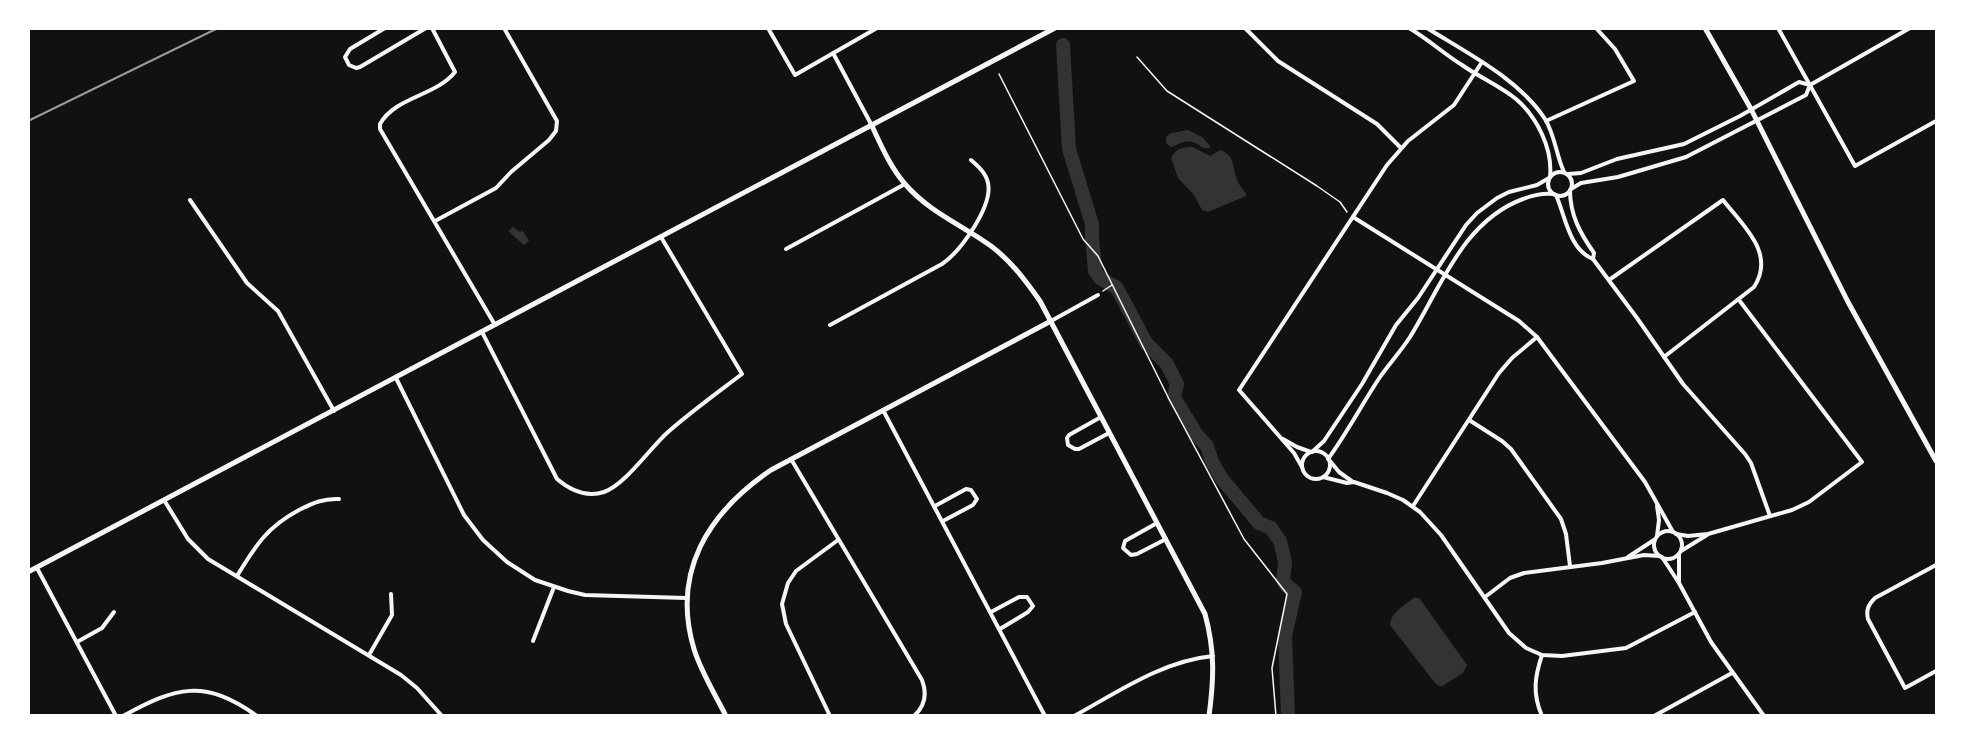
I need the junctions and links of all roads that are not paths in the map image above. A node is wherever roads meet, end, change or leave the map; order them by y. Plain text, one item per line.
1 (385, 28) edge
2 (426, 28) edge
3 (432, 28) edge
4 (504, 28) edge
5 (768, 28) edge
6 (877, 28) edge
7 (1055, 28) edge
8 (1245, 28) edge
9 (1409, 28) edge
10 (1427, 28) edge
11 (1596, 28) edge
12 (1705, 28) edge
13 (1778, 28) edge
14 (1910, 28) edge
15 (833, 53) junction
16 (1482, 62) junction
17 (1475, 74) junction
18 (1810, 85) junction
19 (1751, 109) junction
20 (1546, 121) junction
21 (1758, 121) junction
22 (1936, 121) edge
23 (872, 124) junction
24 (1401, 148) junction
25 (971, 160) dead end
26 (1566, 173) junction
27 (1549, 178) junction
28 (905, 184) junction
29 (1571, 189) junction
30 (1555, 195) junction
31 (190, 200) dead end
32 (1353, 217) junction
33 (435, 221) junction
34 (970, 232) junction
35 (661, 237) junction
36 (786, 249) dead end
37 (1593, 259) junction
38 (1437, 268) junction
39 (1446, 274) junction
40 (1609, 280) junction
41 (1098, 295) road end
42 (1739, 300) junction
43 (1051, 321) junction
44 (830, 324) dead end
45 (495, 325) junction
46 (482, 332) junction
47 (1537, 337) junction
48 (1664, 357) junction
49 (395, 377) junction
50 (883, 410) junction
51 (334, 411) junction
52 (1101, 417) junction
53 (1469, 420) junction
54 (1109, 433) junction
55 (1282, 438) junction
56 (1311, 452) junction
57 (791, 459) junction
58 (1329, 460) junction
59 (1936, 461) edge
60 (1302, 466) junction
61 (1323, 477) junction
62 (1354, 482) junction
63 (339, 499) dead end
64 (164, 500) junction
65 (1657, 505) junction
66 (935, 506) junction
67 (1413, 506) junction
68 (1770, 516) junction
69 (943, 521) junction
70 (1157, 523) junction
71 (1675, 533) junction
72 (1708, 534) junction
73 (1656, 538) junction
74 (1166, 539) junction
75 (838, 540) junction
76 (1679, 552) junction
77 (1661, 556) junction
78 (1627, 557) junction
79 (1936, 565) edge
80 (1570, 566) junction
81 (36, 568) junction
82 (28, 572) edge
83 (237, 576) junction
84 (1679, 583) junction
85 (554, 587) junction
86 (391, 594) dead end
87 (1485, 597) junction
88 (686, 598) junction
89 (114, 612) dead end
90 (991, 612) junction
91 (1695, 612) junction
92 (1000, 629) junction
93 (533, 641) dead end
94 (77, 642) junction
95 (369, 654) junction
96 (1542, 654) junction
97 (1213, 656) junction
98 (1936, 671) edge
99 (1732, 673) junction
100 (116, 716) edge
101 (123, 716) edge
102 (257, 716) edge
103 (442, 716) edge
104 (726, 716) edge
105 (830, 716) edge
106 (914, 716) edge
107 (1046, 716) edge
108 (1074, 716) edge
109 (1209, 716) edge
110 (1542, 716) edge
111 (1654, 716) edge
112 (1764, 716) edge

1 - 2 street
3 - 33 street
4 - 33 street
5 - 15 street
6 - 15 street
7 - 23 street
8 - 24 street
9 - 17 street
10 - 16 street
11 - 20 street
12 - 19 street
13 - 18 street
14 - 18 street
15 - 23 street
16 - 17 street
16 - 20 street
17 - 24 street
17 - 27 street
18 - 19 street
18 - 21 street
18 - 22 street
19 - 21 street
19 - 26 street
20 - 26 street
21 - 29 street
21 - 59 street
23 - 28 street
23 - 35 street
24 - 32 street
25 - 34 street
26 - 27 street
26 - 29 street
27 - 30 street
27 - 38 street
28 - 34 street
28 - 36 street
29 - 30 street
29 - 37 street
30 - 37 street
30 - 39 street
31 - 51 street
32 - 38 street
32 - 55 street
33 - 45 street
34 - 43 street
34 - 44 street
35 - 45 street
35 - 46 street
37 - 40 street
38 - 39 street
38 - 56 street
39 - 47 street
39 - 58 street
40 - 42 street
40 - 48 street
41 - 43 street
42 - 48 street
42 - 68 street
43 - 50 street
43 - 52 street
45 - 46 street
46 - 49 street
47 - 53 street
47 - 65 street
48 - 68 street
49 - 51 street
49 - 85 street
50 - 57 street
50 - 66 street
51 - 64 street
52 - 54 street
52 - 54 street
53 - 67 street
53 - 80 street
54 - 70 street
55 - 56 street
55 - 60 street
56 - 58 street
56 - 60 street
57 - 75 street
57 - 88 street
58 - 61 street
58 - 62 street
60 - 61 street
61 - 62 street
62 - 67 street
63 - 83 street
64 - 81 street
64 - 83 street
65 - 71 street
65 - 73 street
66 - 69 street
66 - 69 street
67 - 87 street
68 - 72 street
69 - 90 street
70 - 74 street
70 - 74 street
71 - 72 street
71 - 73 street
71 - 76 street
72 - 76 street
73 - 77 street
73 - 78 street
74 - 97 street
75 - 105 street
75 - 106 street
76 - 77 street
76 - 84 street
77 - 78 street
77 - 84 street
78 - 80 street
79 - 98 street
80 - 87 street
81 - 82 street
81 - 94 street
83 - 95 street
84 - 91 street
85 - 88 street
85 - 93 street
86 - 95 street
87 - 96 street
88 - 104 street
89 - 94 street
90 - 92 street
90 - 92 street
91 - 96 street
91 - 99 street
92 - 107 street
94 - 100 street
95 - 103 street
96 - 110 street
97 - 108 street
97 - 109 street
99 - 111 street
99 - 112 street
101 - 102 street

